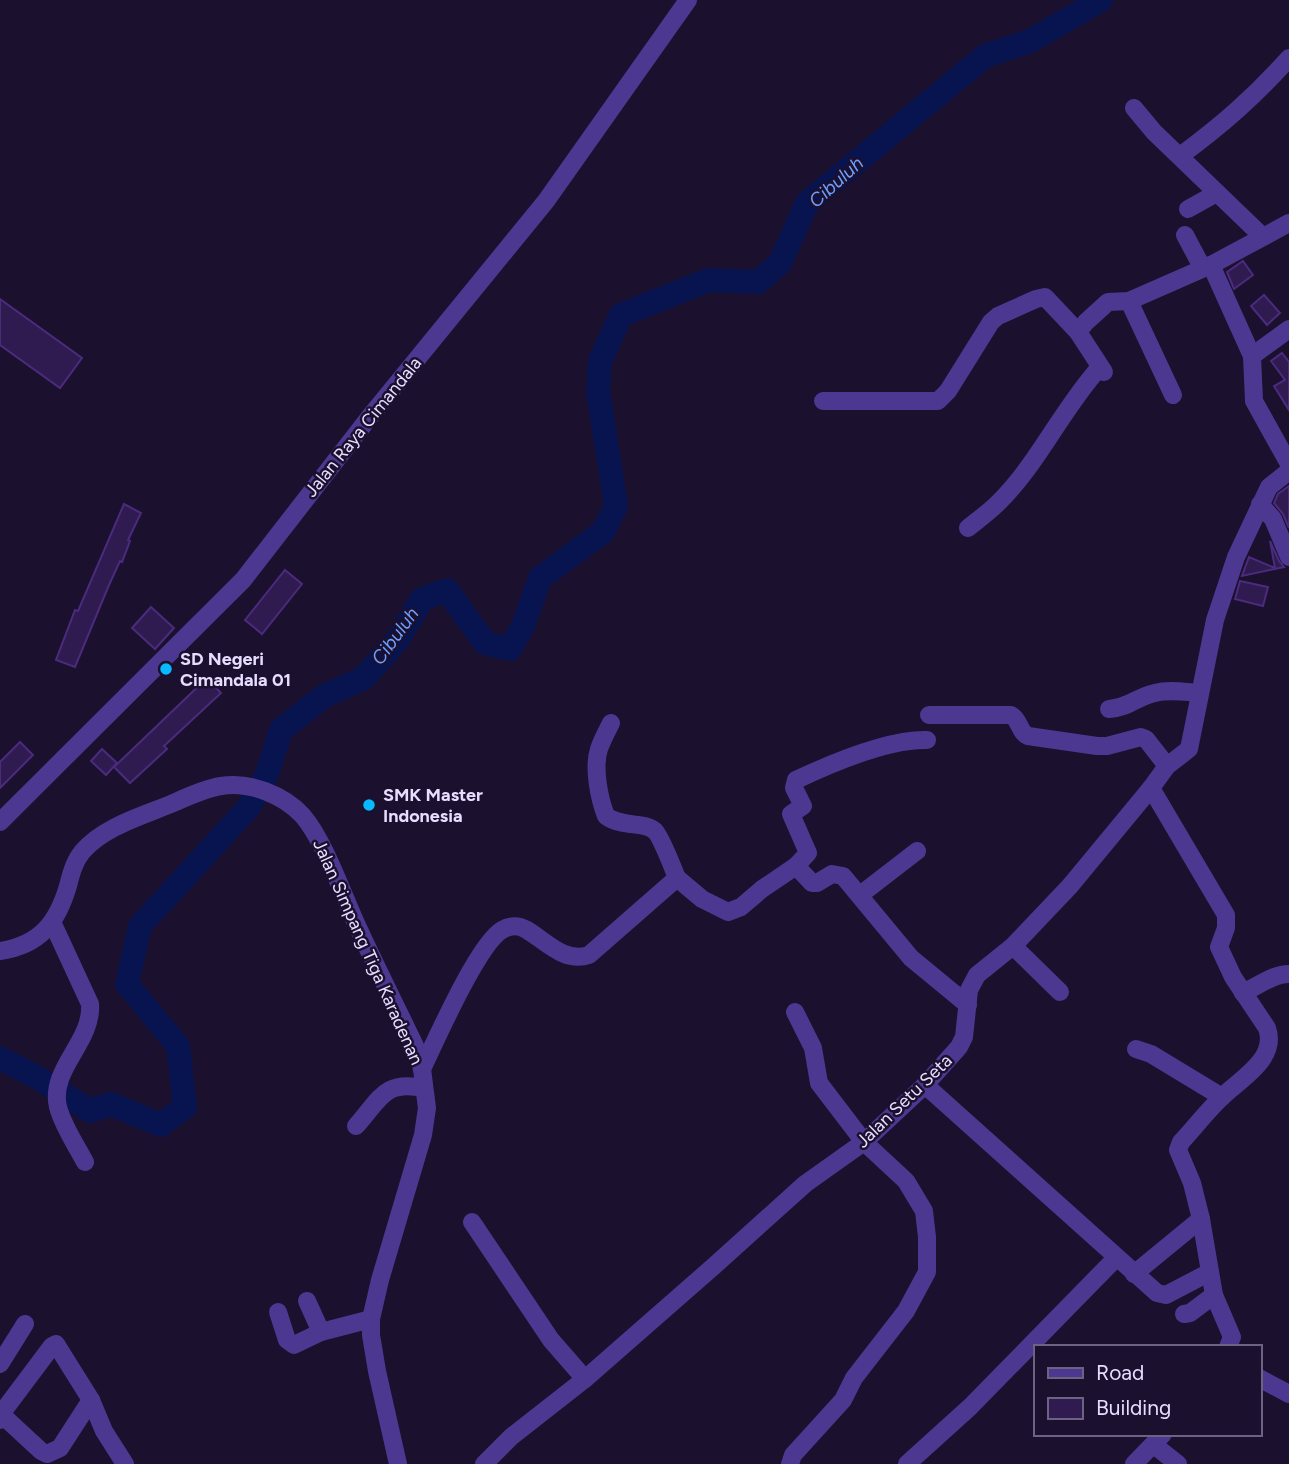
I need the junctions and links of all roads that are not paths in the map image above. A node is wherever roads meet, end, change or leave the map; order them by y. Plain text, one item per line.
1 (688, 0) edge
2 (1289, 58) edge
3 (1134, 108) dead end
4 (1180, 156) junction
5 (1215, 194) junction
6 (1188, 209) dead end
7 (1289, 223) edge
8 (1185, 235) dead end
9 (1262, 236) junction
10 (1207, 266) junction
11 (1129, 301) junction
12 (1289, 329) edge
13 (1078, 332) junction
14 (1252, 356) junction
15 (1173, 395) dead end
16 (822, 401) dead end
17 (1289, 464) edge
18 (1289, 471) edge
19 (1260, 504) junction
20 (968, 528) dead end
21 (1286, 549) edge
22 (1200, 693) junction
23 (1109, 709) dead end
24 (929, 715) dead end
25 (611, 723) dead end
26 (927, 740) dead end
27 (1167, 766) junction
28 (1151, 788) junction
29 (0, 822) edge
30 (917, 851) dead end
31 (796, 866) junction
32 (677, 878) junction
33 (860, 895) junction
34 (53, 924) junction
35 (1013, 946) junction
36 (0, 951) edge
37 (1289, 974) edge
38 (1060, 992) dead end
39 (1243, 993) junction
40 (968, 1005) junction
41 (795, 1012) dead end
42 (1136, 1049) dead end
43 (422, 1069) junction
44 (925, 1085) junction
45 (424, 1088) junction
46 (1222, 1097) junction
47 (356, 1126) dead end
48 (864, 1142) junction
49 (85, 1162) dead end
50 (472, 1222) dead end
51 (1202, 1222) junction
52 (1116, 1258) junction
53 (1159, 1264) dead end
54 (1210, 1272) junction
55 (1134, 1274) junction
56 (1214, 1295) junction
57 (307, 1301) dead end
58 (278, 1312) dead end
59 (1184, 1314) dead end
60 (371, 1319) junction
61 (25, 1324) dead end
62 (321, 1332) junction
63 (1229, 1345) edge
64 (0, 1364) edge
65 (585, 1379) junction
66 (1261, 1379) edge
67 (1289, 1394) edge
68 (91, 1400) junction
69 (1, 1417) edge
70 (1159, 1440) edge
71 (125, 1464) edge
72 (398, 1464) edge
73 (484, 1464) edge
74 (790, 1464) edge
75 (907, 1464) edge
76 (1134, 1464) edge
77 (1178, 1464) edge

1 - 29 street, Jalan Raya Cimandala
2 - 4 street
3 - 4 street
4 - 5 street
5 - 6 street
5 - 9 street
7 - 9 street
8 - 10 street
9 - 10 street
10 - 11 street
10 - 14 street
11 - 13 street
11 - 15 street
12 - 14 street
13 - 16 street
13 - 20 street
14 - 17 street
18 - 19 street, Jalan Setu Seta
19 - 21 street
19 - 22 street, Jalan Setu Seta
22 - 23 street
22 - 27 street, Jalan Setu Seta
24 - 27 street
25 - 32 street
26 - 31 street
27 - 28 street, Jalan Setu Seta
28 - 35 street, Jalan Setu Seta
28 - 39 street
30 - 33 street
31 - 32 street
31 - 33 street
32 - 43 street
33 - 40 street
34 - 36 street
34 - 43 street, Jalan Simpang Tiga Karadenan
34 - 49 street
35 - 38 street
35 - 40 street, Jalan Setu Seta
37 - 39 street
39 - 46 street
40 - 44 street, Jalan Setu Seta
41 - 48 street
42 - 46 street
43 - 45 street, Jalan Simpang Tiga Karadenan
44 - 48 street, Jalan Setu Seta
44 - 52 street
45 - 47 street
45 - 60 street, Jalan Simpang Tiga Karadenan
46 - 51 street
48 - 65 street, Jalan Setu Seta
48 - 74 street
50 - 65 street
51 - 53 street
51 - 54 street
51 - 55 street
52 - 55 street
52 - 75 street
54 - 55 street
54 - 56 street
56 - 59 street
56 - 63 street
57 - 62 street
58 - 62 street
60 - 62 street
60 - 72 street, Jalan Simpang Tiga Karadenan
61 - 64 street
65 - 73 street, Jalan Setu Seta
66 - 67 street
68 - 69 street
68 - 69 street
68 - 71 street
70 - 76 street
70 - 77 street

